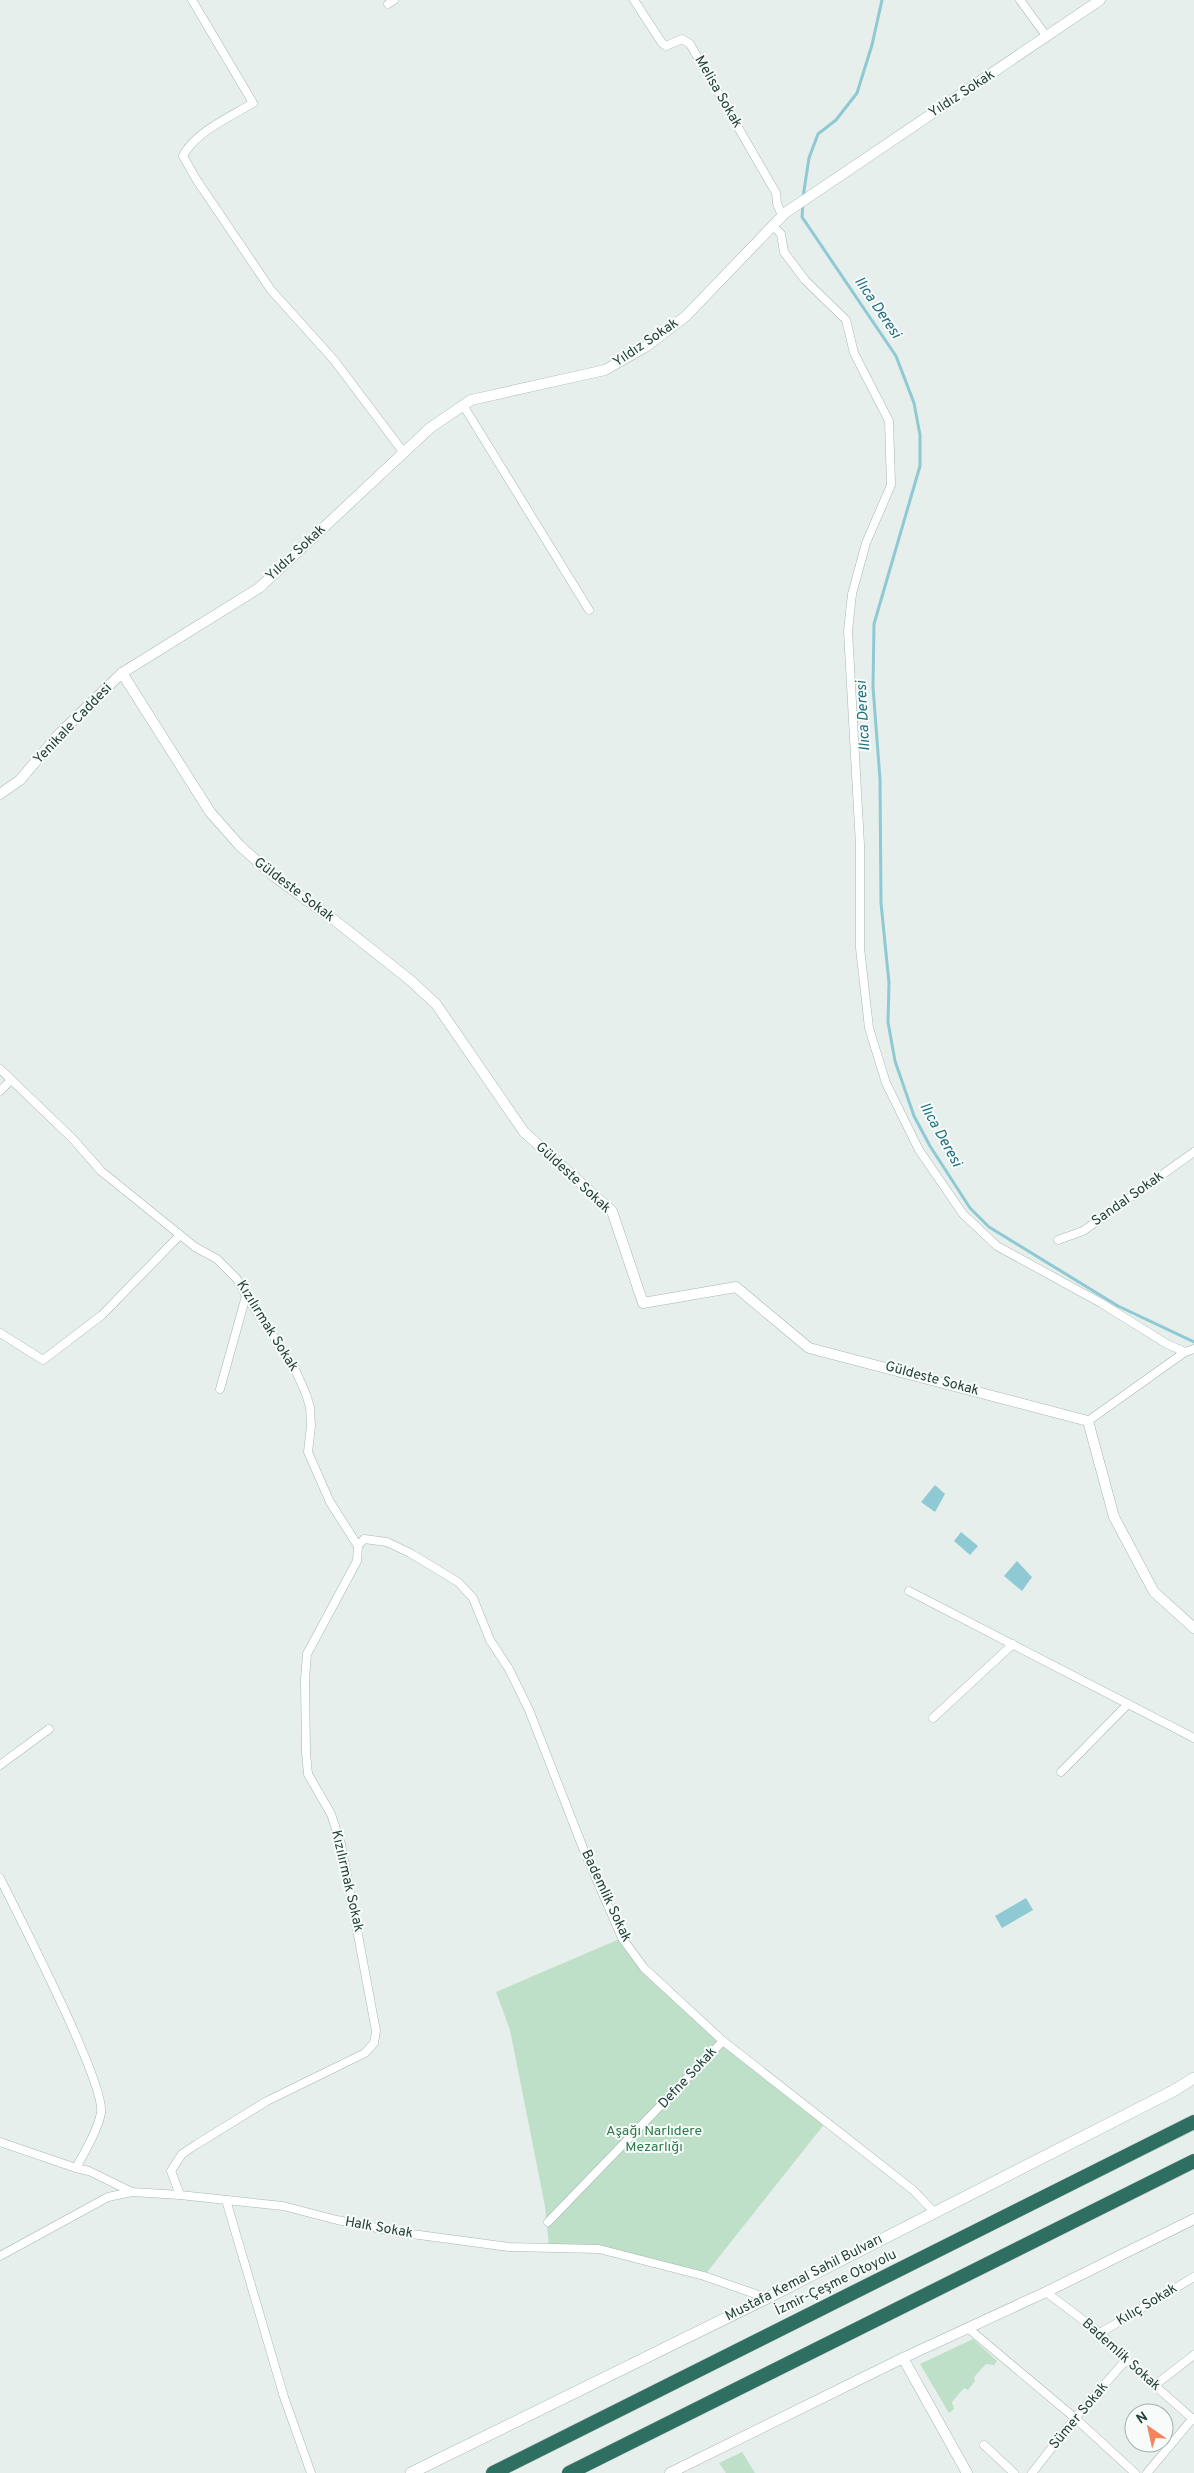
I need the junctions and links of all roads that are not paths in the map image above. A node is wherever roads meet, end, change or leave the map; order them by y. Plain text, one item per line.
1 (192, 0) edge
2 (634, 0) edge
3 (1020, 0) edge
4 (1100, 0) edge
5 (1047, 37) junction
6 (784, 214) junction
7 (773, 226) junction
8 (463, 405) junction
9 (404, 453) junction
10 (589, 610) dead end
11 (122, 673) junction
12 (0, 794) edge
13 (0, 1069) edge
14 (10, 1081) junction
15 (0, 1091) edge
16 (1194, 1152) edge
17 (180, 1235) junction
18 (1058, 1240) dead end
19 (246, 1296) junction
20 (0, 1333) edge
21 (1194, 1349) edge
22 (1185, 1352) junction
23 (220, 1389) dead end
24 (1088, 1421) junction
25 (358, 1546) junction
26 (909, 1591) dead end
27 (1194, 1628) edge
28 (1013, 1644) junction
29 (1128, 1704) junction
30 (933, 1718) dead end
31 (49, 1730) dead end
32 (1194, 1738) edge
33 (0, 1765) edge
34 (1061, 1772) dead end
35 (0, 1878) edge
36 (723, 2041) junction
37 (1194, 2078) edge
38 (1194, 2122) edge
39 (0, 2142) edge
40 (1194, 2161) edge
41 (76, 2168) junction
42 (132, 2192) junction
43 (180, 2195) junction
44 (226, 2200) junction
45 (934, 2212) junction
46 (1194, 2219) edge
47 (548, 2222) dead end
48 (0, 2256) edge
49 (1194, 2277) edge
50 (1046, 2292) junction
51 (767, 2298) junction
52 (968, 2329) junction
53 (1100, 2333) junction
54 (1193, 2357) edge
55 (903, 2358) junction
56 (1126, 2360) junction
57 (1156, 2385) junction
58 (1075, 2418) junction
59 (1193, 2419) edge
60 (984, 2446) dead end
61 (311, 2473) edge
62 (411, 2473) edge
63 (493, 2473) edge
64 (569, 2473) edge
65 (670, 2473) edge
66 (967, 2473) edge
67 (1014, 2473) edge
68 (1032, 2473) edge
69 (1135, 2473) edge
70 (1147, 2473) edge

1 - 9 street
2 - 6 street, Melisa Sokak
3 - 5 street
4 - 5 street, Yıldız Sokak
5 - 6 street, Yıldız Sokak
6 - 7 street, Yıldız Sokak
7 - 8 street, Yıldız Sokak
7 - 22 street
8 - 9 street, Yıldız Sokak
8 - 10 street
9 - 11 street, Yıldız Sokak
11 - 12 street, Yenikale Caddesi
11 - 24 street, Güldeste Sokak
13 - 14 street, Kızılırmak Sokak
14 - 15 street
14 - 17 street, Kızılırmak Sokak
16 - 18 street, Sandal Sokak
17 - 19 street, Kızılırmak Sokak
17 - 20 street
19 - 23 street
19 - 25 street, Kızılırmak Sokak
21 - 22 street
22 - 24 street
24 - 27 street
25 - 36 street, Bademlik Sokak
25 - 43 street, Kızılırmak Sokak
26 - 28 street
28 - 29 street
28 - 30 street
29 - 32 street
29 - 34 street
31 - 33 street
35 - 41 street
36 - 45 street, Bademlik Sokak
36 - 47 street, Defne Sokak
37 - 45 main road, Mustafa Kemal Sahil Bulvarı
38 - 63 highway, İzmir-Çeşme Otoyolu
39 - 41 street
40 - 64 highway
41 - 42 street
42 - 43 street, Halk Sokak
42 - 48 street, Halk Sokak
43 - 44 street, Halk Sokak
44 - 51 street, Halk Sokak
44 - 61 street
45 - 51 main road, Mustafa Kemal Sahil Bulvarı
46 - 50 street
49 - 53 street, Kılıç Sokak
50 - 52 street
50 - 53 street, Bademlik Sokak
51 - 62 main road, Mustafa Kemal Sahil Bulvarı
52 - 55 street
52 - 58 street
53 - 56 street, Bademlik Sokak
54 - 57 street
55 - 65 street
55 - 66 street
56 - 57 street, Bademlik Sokak
56 - 58 street, Sümer Sokak
57 - 59 street, Bademlik Sokak
58 - 68 street, Sümer Sokak
58 - 69 street
59 - 70 street
60 - 67 street

